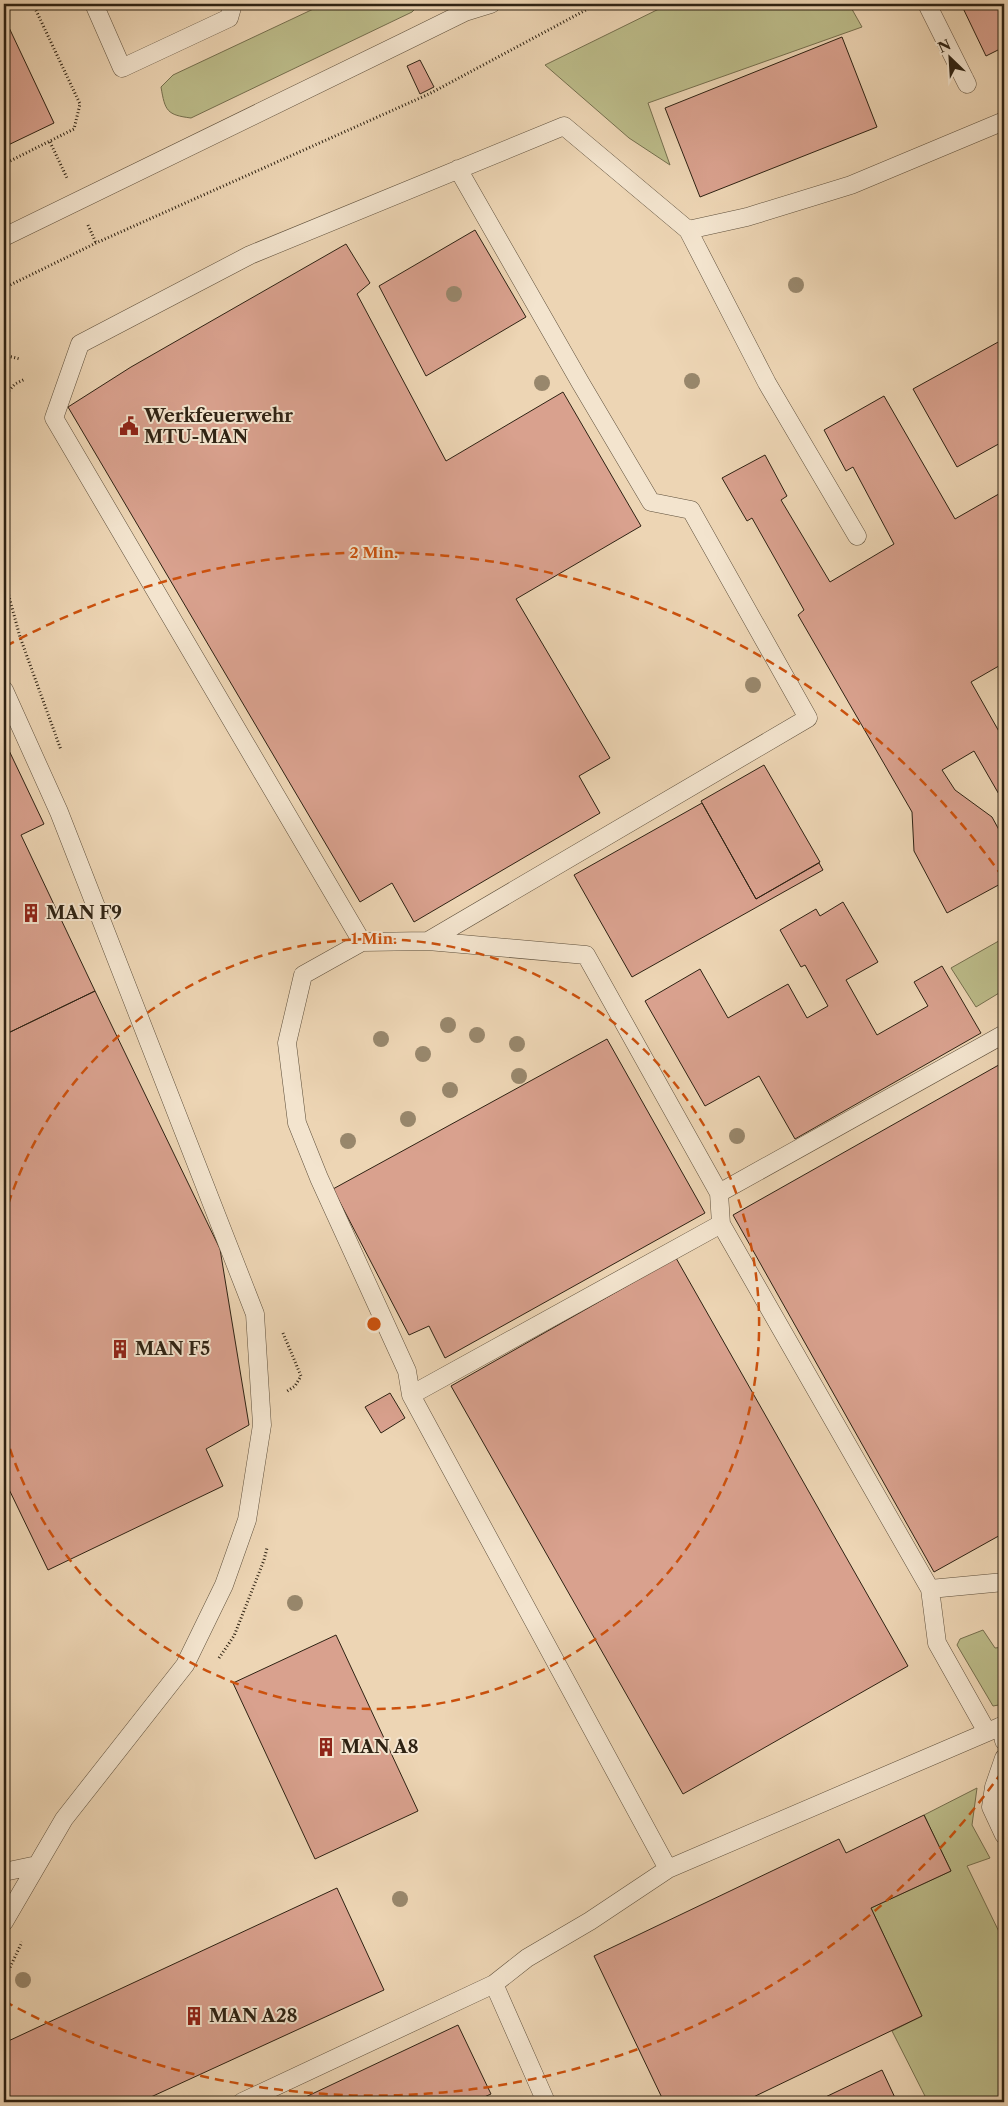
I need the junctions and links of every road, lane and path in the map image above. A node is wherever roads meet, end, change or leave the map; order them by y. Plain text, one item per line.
1 (34, 4) edge
2 (94, 4) edge
3 (233, 4) edge
4 (491, 4) edge
5 (597, 4) edge
6 (927, 4) edge
7 (463, 8) edge
8 (968, 84) dead end
9 (1004, 121) edge
10 (4, 164) edge
11 (458, 169) junction
12 (688, 230) junction
13 (4, 237) edge
14 (4, 288) edge
15 (4, 355) edge
16 (20, 359) dead end
17 (26, 379) dead end
18 (4, 396) edge
19 (857, 536) dead end
20 (4, 578) edge
21 (4, 690) edge
22 (62, 752) dead end
23 (428, 941) junction
24 (362, 942) junction
25 (1004, 1034) edge
26 (719, 1193) junction
27 (721, 1224) junction
28 (280, 1326) dead end
29 (411, 1394) junction
30 (282, 1398) dead end
31 (268, 1542) dead end
32 (1004, 1582) edge
33 (930, 1589) junction
34 (219, 1659) dead end
35 (999, 1731) edge
36 (1004, 1758) edge
37 (1004, 1835) edge
38 (37, 1865) junction
39 (668, 1870) junction
40 (4, 1872) edge
41 (4, 1922) edge
42 (25, 1936) dead end
43 (4, 1980) edge
44 (494, 1984) junction
45 (242, 2102) edge
46 (546, 2102) edge

1 - 10 path
2 - 3 lane
4 - 7 lane
5 - 14 path
6 - 8 lane
7 - 13 lane
9 - 12 lane
11 - 12 lane
11 - 23 lane
11 - 24 lane
12 - 19 lane
15 - 16 path
17 - 18 path
20 - 22 path
21 - 38 lane
23 - 24 lane
23 - 26 lane
24 - 29 lane
25 - 26 lane
26 - 27 lane
27 - 29 lane
27 - 33 lane
28 - 30 path
29 - 39 lane
31 - 34 path
32 - 33 lane
33 - 35 lane
35 - 39 lane
36 - 37 lane
38 - 40 lane
38 - 41 lane
39 - 44 lane
42 - 43 path
44 - 45 lane
44 - 46 lane

